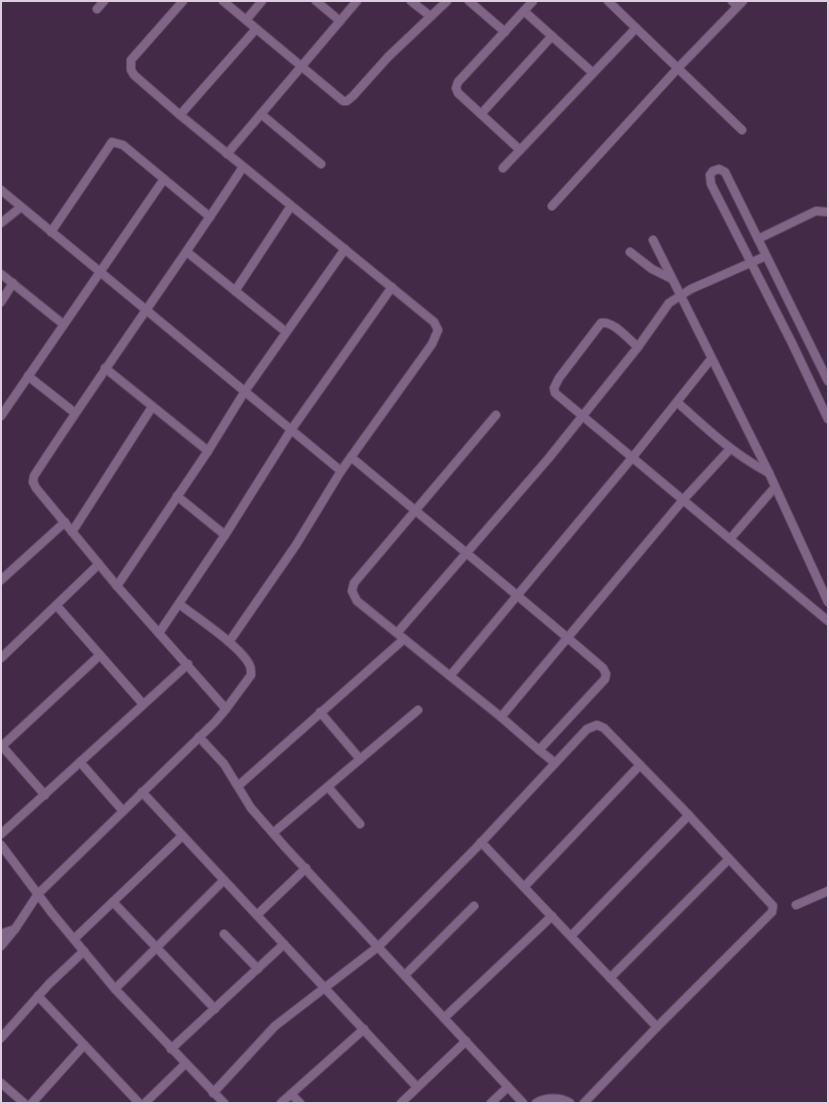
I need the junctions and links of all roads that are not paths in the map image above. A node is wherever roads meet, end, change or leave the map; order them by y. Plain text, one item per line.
1 (104, 1) edge
2 (182, 1) edge
3 (223, 1) edge
4 (262, 1) edge
5 (316, 1) edge
6 (357, 1) edge
7 (411, 1) edge
8 (447, 1) edge
9 (470, 1) edge
10 (533, 1) edge
11 (608, 1) edge
12 (737, 3) edge
13 (97, 9) dead end
14 (524, 10) junction
15 (430, 16) junction
16 (246, 20) junction
17 (340, 21) junction
18 (636, 28) junction
19 (256, 29) junction
20 (505, 32) junction
21 (552, 36) junction
22 (301, 66) junction
23 (678, 68) junction
24 (593, 73) junction
25 (261, 114) junction
26 (481, 114) junction
27 (180, 115) junction
28 (742, 130) dead end
29 (520, 150) junction
30 (227, 154) junction
31 (321, 164) dead end
32 (243, 166) junction
33 (503, 168) dead end
34 (164, 179) junction
35 (1, 190) edge
36 (291, 206) junction
37 (552, 206) dead end
38 (21, 207) junction
39 (828, 212) edge
40 (210, 217) junction
41 (1, 223) edge
42 (51, 232) junction
43 (758, 239) junction
44 (653, 240) dead end
45 (345, 249) junction
46 (187, 252) junction
47 (630, 252) dead end
48 (766, 256) junction
49 (751, 262) junction
50 (100, 272) junction
51 (1, 274) edge
52 (672, 279) junction
53 (13, 283) junction
54 (392, 287) junction
55 (235, 291) junction
56 (679, 295) junction
57 (1, 302) edge
58 (146, 310) junction
59 (63, 324) junction
60 (286, 332) junction
61 (638, 347) junction
62 (711, 359) junction
63 (105, 368) junction
64 (28, 376) junction
65 (828, 382) edge
66 (245, 392) junction
67 (677, 402) junction
68 (152, 407) junction
69 (2, 410) edge
70 (75, 413) junction
71 (496, 415) dead end
72 (582, 417) junction
73 (828, 419) edge
74 (291, 430) junction
75 (730, 449) junction
76 (208, 451) junction
77 (351, 457) junction
78 (632, 458) junction
79 (341, 471) junction
80 (768, 473) junction
81 (775, 487) junction
82 (177, 496) junction
83 (683, 500) junction
84 (414, 510) junction
85 (64, 522) junction
86 (72, 532) junction
87 (225, 535) junction
88 (730, 539) junction
89 (466, 553) junction
90 (99, 564) junction
91 (1, 580) edge
92 (117, 586) junction
93 (518, 596) junction
94 (827, 599) edge
95 (179, 604) junction
96 (57, 606) junction
97 (828, 621) edge
98 (397, 633) junction
99 (159, 634) junction
100 (568, 638) junction
101 (404, 639) junction
102 (229, 642) junction
103 (100, 655) junction
104 (1, 658) edge
105 (188, 664) junction
106 (450, 676) junction
107 (143, 704) junction
108 (226, 709) junction
109 (418, 710) dead end
110 (320, 712) junction
111 (501, 717) junction
112 (199, 737) junction
113 (1, 746) edge
114 (539, 750) junction
115 (360, 759) junction
116 (80, 762) junction
117 (555, 764) junction
118 (640, 765) junction
119 (238, 786) junction
120 (328, 787) junction
121 (142, 792) junction
122 (45, 795) junction
123 (123, 811) junction
124 (689, 815) junction
125 (360, 824) dead end
126 (273, 833) junction
127 (1, 834) edge
128 (182, 836) junction
129 (482, 842) junction
130 (2, 847) edge
131 (730, 859) junction
132 (306, 868) junction
133 (224, 880) junction
134 (524, 887) junction
135 (828, 891) edge
136 (38, 894) junction
137 (113, 902) junction
138 (796, 905) dead end
139 (474, 906) dead end
140 (256, 914) junction
141 (552, 916) junction
142 (16, 929) junction
143 (1, 934) edge
144 (224, 934) dead end
145 (571, 936) junction
146 (74, 939) junction
147 (284, 944) junction
148 (1, 946) edge
149 (379, 946) junction
150 (157, 948) junction
151 (84, 951) junction
152 (258, 969) junction
153 (405, 976) junction
154 (610, 978) junction
155 (325, 988) junction
156 (115, 989) junction
157 (38, 996) junction
158 (215, 1008) junction
159 (444, 1018) junction
160 (657, 1026) junction
161 (364, 1029) junction
162 (1, 1038) edge
163 (466, 1041) junction
164 (84, 1045) junction
165 (171, 1049) junction
166 (185, 1064) junction
167 (1, 1083) edge
168 (417, 1087) junction
169 (508, 1087) junction
170 (214, 1093) junction
171 (291, 1094) junction
172 (24, 1103) edge
173 (32, 1103) edge
174 (139, 1103) edge
175 (145, 1103) edge
176 (224, 1103) edge
177 (281, 1103) edge
178 (300, 1103) edge
179 (401, 1103) edge
180 (491, 1103) edge
181 (523, 1103) edge
182 (536, 1103) edge
183 (570, 1103) edge
184 (584, 1103) edge

1 - 13 street
2 - 27 street
3 - 16 street
4 - 16 street
5 - 17 street
6 - 17 street
7 - 15 street
8 - 15 street
9 - 20 street
10 - 14 street
11 - 18 street
12 - 23 street
14 - 20 street
14 - 21 street
15 - 22 street
16 - 19 street
17 - 22 street
18 - 23 street
18 - 24 street
19 - 22 street
19 - 27 street
20 - 26 street
21 - 24 street
21 - 26 street
22 - 25 street
23 - 28 street
23 - 37 street
24 - 29 street
25 - 30 street
25 - 31 street
26 - 29 street
27 - 30 street
29 - 33 street
30 - 32 street
32 - 36 street
32 - 40 street
34 - 40 street
34 - 42 street
34 - 50 street
35 - 38 street
36 - 45 street
36 - 55 street
38 - 41 street
38 - 42 street
39 - 43 street
40 - 46 street
42 - 50 street
43 - 48 street
43 - 49 street
44 - 52 street
45 - 54 street
45 - 60 street
46 - 55 street
46 - 58 street
47 - 52 street
48 - 49 street
48 - 65 street
49 - 56 street
49 - 73 street
50 - 58 street
50 - 59 street
51 - 53 street
52 - 56 street
53 - 57 street
53 - 59 street
54 - 74 street
54 - 77 street
55 - 60 street
56 - 61 street
56 - 62 street
58 - 63 street
58 - 66 street
59 - 64 street
60 - 66 street
61 - 72 street
61 - 72 street
62 - 67 street
62 - 80 street
63 - 68 street
63 - 70 street
64 - 69 street
64 - 70 street
66 - 74 street
66 - 76 street
67 - 75 street
67 - 78 street
68 - 76 street
68 - 86 street
70 - 85 street
71 - 84 street
72 - 78 street
72 - 89 street
74 - 79 street
74 - 87 street
75 - 80 street
75 - 83 street
76 - 82 street
77 - 79 street
77 - 84 street
78 - 83 street
78 - 93 street
79 - 102 street
80 - 81 street
81 - 88 street
81 - 94 street
82 - 87 street
82 - 92 street
83 - 88 street
83 - 100 street
84 - 89 street
84 - 98 street
85 - 86 street
85 - 91 street
86 - 90 street
87 - 95 street
88 - 97 street
89 - 93 street
89 - 98 street
90 - 92 street
90 - 96 street
92 - 99 street
93 - 100 street
93 - 106 street
95 - 99 street
95 - 102 street
96 - 103 street
96 - 104 street
98 - 101 street
99 - 105 street
100 - 111 street
100 - 114 street
101 - 106 street
101 - 110 street
102 - 108 street
103 - 107 street
103 - 113 street
105 - 107 street
105 - 108 street
106 - 111 street
107 - 116 street
108 - 112 street
109 - 115 street
110 - 115 street
110 - 119 street
111 - 114 street
112 - 119 street
112 - 121 street
113 - 122 street
114 - 117 street
115 - 120 street
116 - 122 street
116 - 123 street
117 - 118 street
117 - 129 street
118 - 124 street
118 - 134 street
119 - 126 street
120 - 125 street
120 - 126 street
121 - 123 street
121 - 128 street
122 - 127 street
123 - 136 street
124 - 131 street
124 - 145 street
126 - 132 street
128 - 133 street
128 - 137 street
129 - 134 street
129 - 149 street
130 - 136 street
131 - 154 street
131 - 160 street
132 - 140 street
132 - 149 street
133 - 140 street
133 - 150 street
134 - 141 street
135 - 138 street
136 - 142 street
136 - 146 street
137 - 146 street
137 - 150 street
139 - 153 street
140 - 147 street
141 - 145 street
141 - 159 street
142 - 143 street
142 - 148 street
144 - 152 street
145 - 154 street
146 - 151 street
147 - 152 street
147 - 155 street
149 - 153 street
149 - 155 street
150 - 156 street
150 - 158 street
151 - 156 street
151 - 157 street
152 - 158 street
153 - 159 street
154 - 160 street
155 - 161 street
155 - 170 street
156 - 165 street
157 - 162 street
157 - 164 street
158 - 165 street
159 - 163 street
160 - 184 street
161 - 168 street
161 - 171 street
163 - 168 street
163 - 169 street
164 - 173 street
164 - 174 street
165 - 166 street
166 - 170 street
166 - 175 street
167 - 172 street
168 - 179 street
169 - 180 street
169 - 181 street
170 - 176 street
171 - 177 street
171 - 178 street
182 - 183 street

